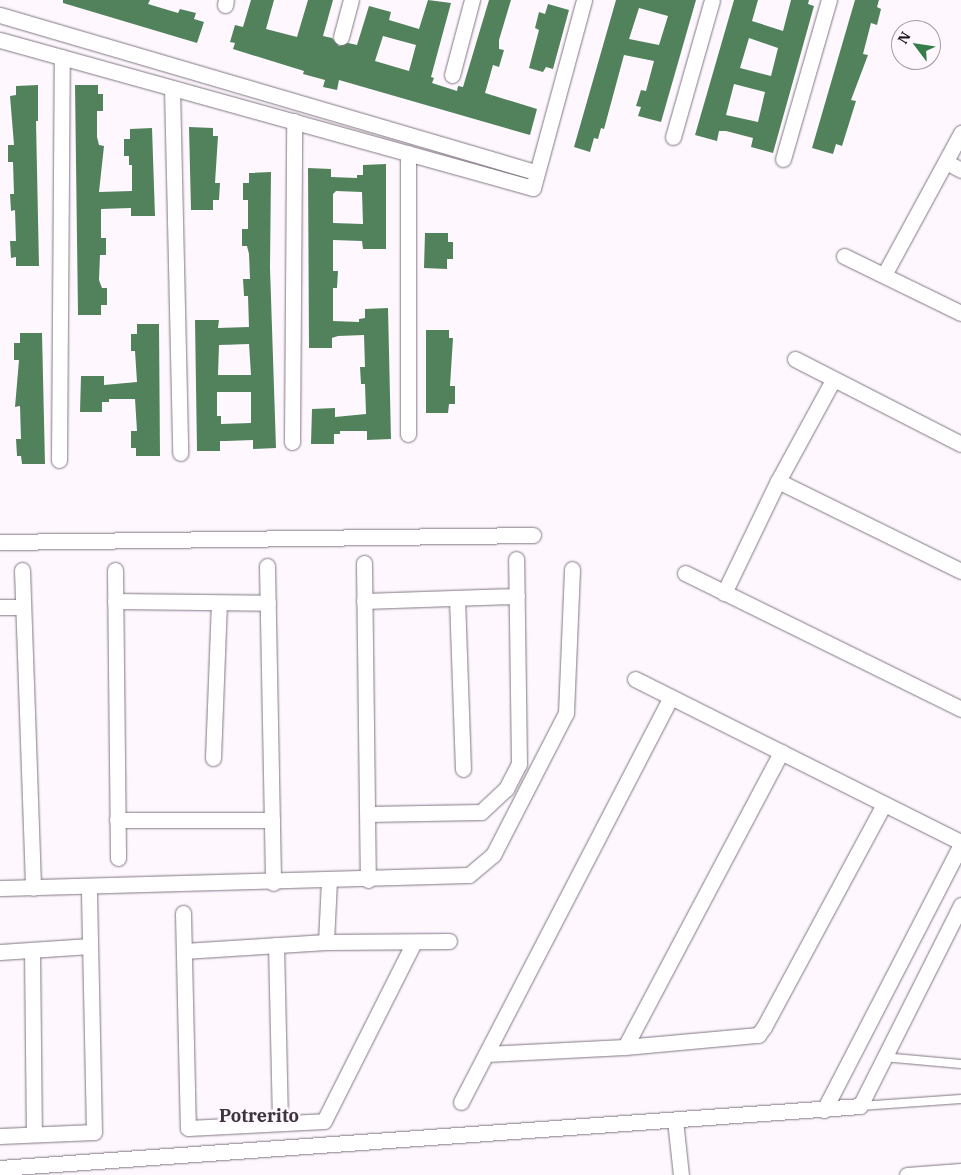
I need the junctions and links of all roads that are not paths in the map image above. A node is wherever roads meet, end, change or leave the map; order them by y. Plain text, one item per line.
1 (351, 0) edge
2 (472, 0) edge
3 (584, 0) edge
4 (712, 0) edge
5 (828, 0) edge
6 (0, 15) edge
7 (341, 37) dead end
8 (0, 40) edge
9 (62, 57) junction
10 (212, 75) junction
11 (452, 75) dead end
12 (172, 88) junction
13 (206, 97) junction
14 (294, 121) junction
15 (961, 133) edge
16 (673, 137) dead end
17 (408, 153) junction
18 (783, 160) dead end
19 (946, 162) junction
20 (961, 170) edge
21 (535, 172) junction
22 (844, 256) dead end
23 (884, 275) junction
24 (961, 313) edge
25 (794, 359) dead end
26 (834, 380) junction
27 (408, 434) dead end
28 (292, 442) dead end
29 (961, 444) edge
30 (180, 453) dead end
31 (60, 460) dead end
32 (778, 481) junction
33 (533, 534) dead end
34 (0, 542) edge
35 (516, 559) dead end
36 (364, 563) dead end
37 (267, 566) dead end
38 (572, 569) dead end
39 (22, 570) dead end
40 (114, 570) dead end
41 (961, 572) edge
42 (685, 573) dead end
43 (724, 593) junction
44 (517, 596) junction
45 (458, 598) junction
46 (115, 601) junction
47 (364, 601) junction
48 (219, 603) junction
49 (268, 603) junction
50 (0, 607) edge
51 (22, 607) junction
52 (635, 679) dead end
53 (671, 697) junction
54 (960, 707) edge
55 (780, 752) junction
56 (213, 758) dead end
57 (463, 769) dead end
58 (884, 804) junction
59 (368, 814) junction
60 (117, 820) junction
61 (272, 820) junction
62 (961, 843) edge
63 (118, 858) dead end
64 (368, 880) junction
65 (329, 881) junction
66 (273, 883) junction
67 (0, 888) edge
68 (33, 888) junction
69 (89, 888) junction
70 (961, 905) edge
71 (183, 913) dead end
72 (449, 941) dead end
73 (326, 942) junction
74 (414, 942) junction
75 (276, 945) junction
76 (90, 946) junction
77 (32, 950) junction
78 (184, 951) junction
79 (0, 952) edge
80 (625, 1047) junction
81 (486, 1054) junction
82 (883, 1057) junction
83 (961, 1064) edge
84 (961, 1099) edge
85 (461, 1102) dead end
86 (860, 1106) junction
87 (824, 1110) junction
88 (675, 1120) junction
89 (280, 1123) junction
90 (34, 1134) junction
91 (0, 1136) edge
92 (0, 1168) edge
93 (961, 1171) edge
94 (681, 1175) edge
95 (907, 1175) edge

1 - 7 street
2 - 11 street
3 - 21 street
4 - 16 street
5 - 18 street
6 - 10 street
8 - 9 street
9 - 12 street
9 - 31 street
10 - 13 street
10 - 21 street
12 - 13 street
12 - 30 street
13 - 14 street
14 - 17 street
14 - 28 street
15 - 19 street
17 - 21 street
17 - 27 street
19 - 20 street
19 - 23 street
22 - 23 street
23 - 24 street
25 - 26 street
26 - 29 street
26 - 32 street
32 - 41 street
32 - 43 street
33 - 34 street
35 - 44 street
36 - 47 street
37 - 49 street
38 - 64 street
39 - 51 street
40 - 46 street
42 - 43 street
43 - 54 street
44 - 45 street
44 - 59 street
45 - 47 street
45 - 57 street
46 - 48 street
46 - 60 street
47 - 59 street
48 - 49 street
48 - 56 street
49 - 61 street
50 - 51 street
51 - 68 street
52 - 53 street
53 - 55 street
53 - 81 street
55 - 58 street
55 - 80 street
58 - 62 street
58 - 80 street
59 - 64 street
60 - 61 street
60 - 63 street
61 - 66 street
62 - 87 street
64 - 65 street
65 - 66 street
65 - 73 street
66 - 69 street
67 - 68 street
68 - 69 street
69 - 76 street
70 - 82 street
71 - 78 street
72 - 74 street
73 - 74 street
73 - 75 street
74 - 89 street
75 - 78 street
75 - 89 street
76 - 77 street
76 - 90 street
77 - 79 street
77 - 90 street
78 - 89 street
80 - 81 street
81 - 85 street
82 - 83 lane
82 - 86 street
84 - 86 lane
86 - 87 street
87 - 88 street
88 - 92 street
88 - 94 street
90 - 91 street
93 - 95 street

